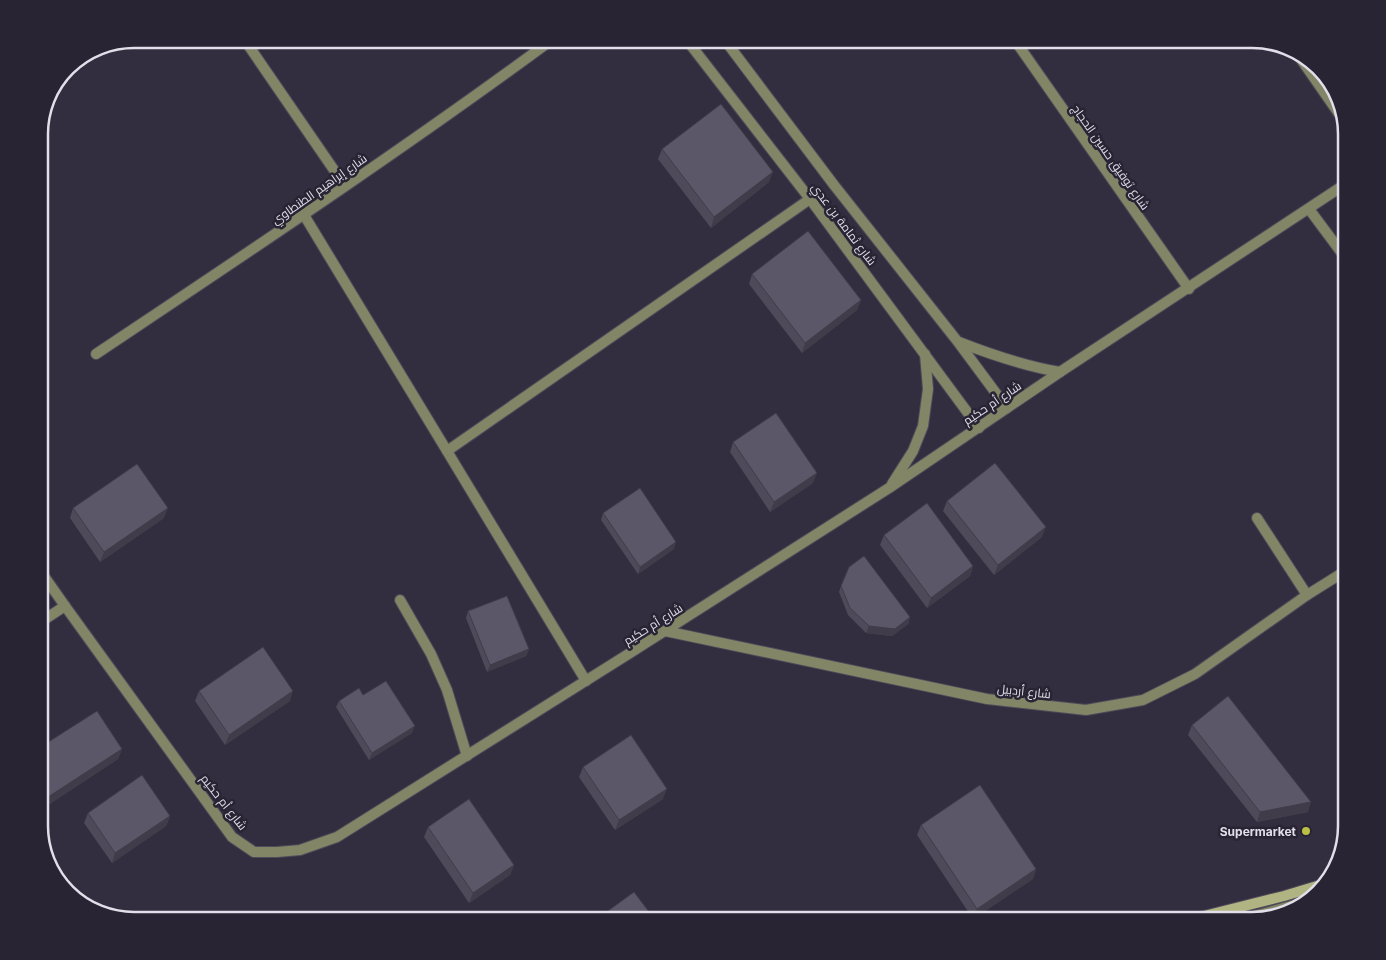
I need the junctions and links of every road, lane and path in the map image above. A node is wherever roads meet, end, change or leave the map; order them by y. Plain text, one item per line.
1 (250, 48) edge
2 (541, 48) edge
3 (693, 48) edge
4 (731, 48) edge
5 (1020, 48) edge
6 (1306, 67) edge
7 (1334, 107) edge
8 (345, 186) junction
9 (1338, 189) edge
10 (810, 199) junction
11 (1309, 209) junction
12 (304, 215) junction
13 (1338, 248) edge
14 (1189, 289) junction
15 (958, 342) junction
16 (925, 353) junction
17 (96, 354) dead end
18 (1060, 372) junction
19 (1007, 408) junction
20 (979, 428) junction
21 (447, 451) junction
22 (889, 488) junction
23 (1257, 518) dead end
24 (1338, 575) edge
25 (48, 582) edge
26 (1307, 594) junction
27 (400, 600) dead end
28 (64, 606) junction
29 (48, 617) edge
30 (665, 631) junction
31 (586, 681) junction
32 (467, 756) junction
33 (1313, 887) edge
34 (1220, 912) edge

1 - 8 street
2 - 8 street, شارع إبراهيم الطنطاوي
3 - 10 street, شارع ثمامة بن عدي
4 - 15 street, شارع ثمامة بن عدي
5 - 14 street, شارع توفيق حسين الحجاج
6 - 7 street
8 - 12 street, شارع إبراهيم الطنطاوي
9 - 11 street, شارع أم حكيم
10 - 16 street, شارع ثمامة بن عدي
10 - 21 street
11 - 13 street
11 - 14 street, شارع أم حكيم
12 - 17 street, شارع إبراهيم الطنطاوي
12 - 21 street
14 - 18 street, شارع أم حكيم
15 - 18 street
15 - 19 street, شارع ثمامة بن عدي
16 - 20 street, شارع ثمامة بن عدي
16 - 22 street
18 - 19 street, شارع أم حكيم
19 - 20 street, شارع أم حكيم
20 - 22 street, شارع أم حكيم
21 - 31 street
22 - 30 street, شارع أم حكيم
23 - 26 street
24 - 26 street, شارع أردبيل
25 - 28 street, شارع أم حكيم
26 - 30 street, شارع أردبيل
27 - 32 street
28 - 29 street
28 - 32 street, شارع أم حكيم
30 - 31 street, شارع أم حكيم
31 - 32 street, شارع أم حكيم
33 - 34 main road

